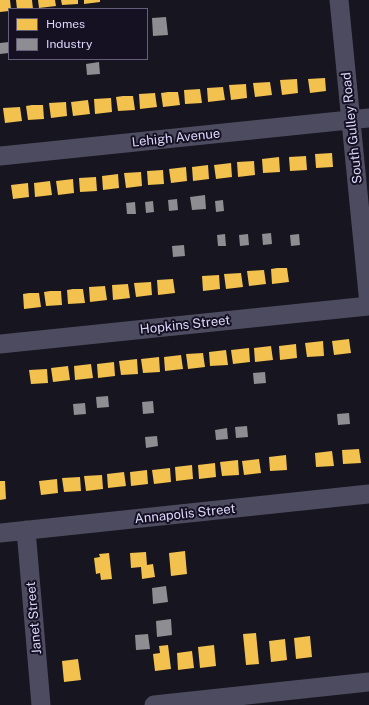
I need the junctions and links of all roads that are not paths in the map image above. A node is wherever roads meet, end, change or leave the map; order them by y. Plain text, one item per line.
1 (339, 0) edge
2 (360, 119) edge
3 (0, 156) edge
4 (369, 305) edge
5 (0, 344) edge
6 (369, 494) edge
7 (26, 530) junction
8 (0, 533) edge
9 (369, 682) edge
10 (41, 705) edge
11 (154, 705) edge

1 - 2 street, South Gulley Road
2 - 3 street, Lehigh Avenue
2 - 4 street, South Gulley Road
4 - 5 street, Hopkins Street
6 - 7 street, Annapolis Street
7 - 8 street, Annapolis Street
7 - 10 street, Janet Street
9 - 11 street

